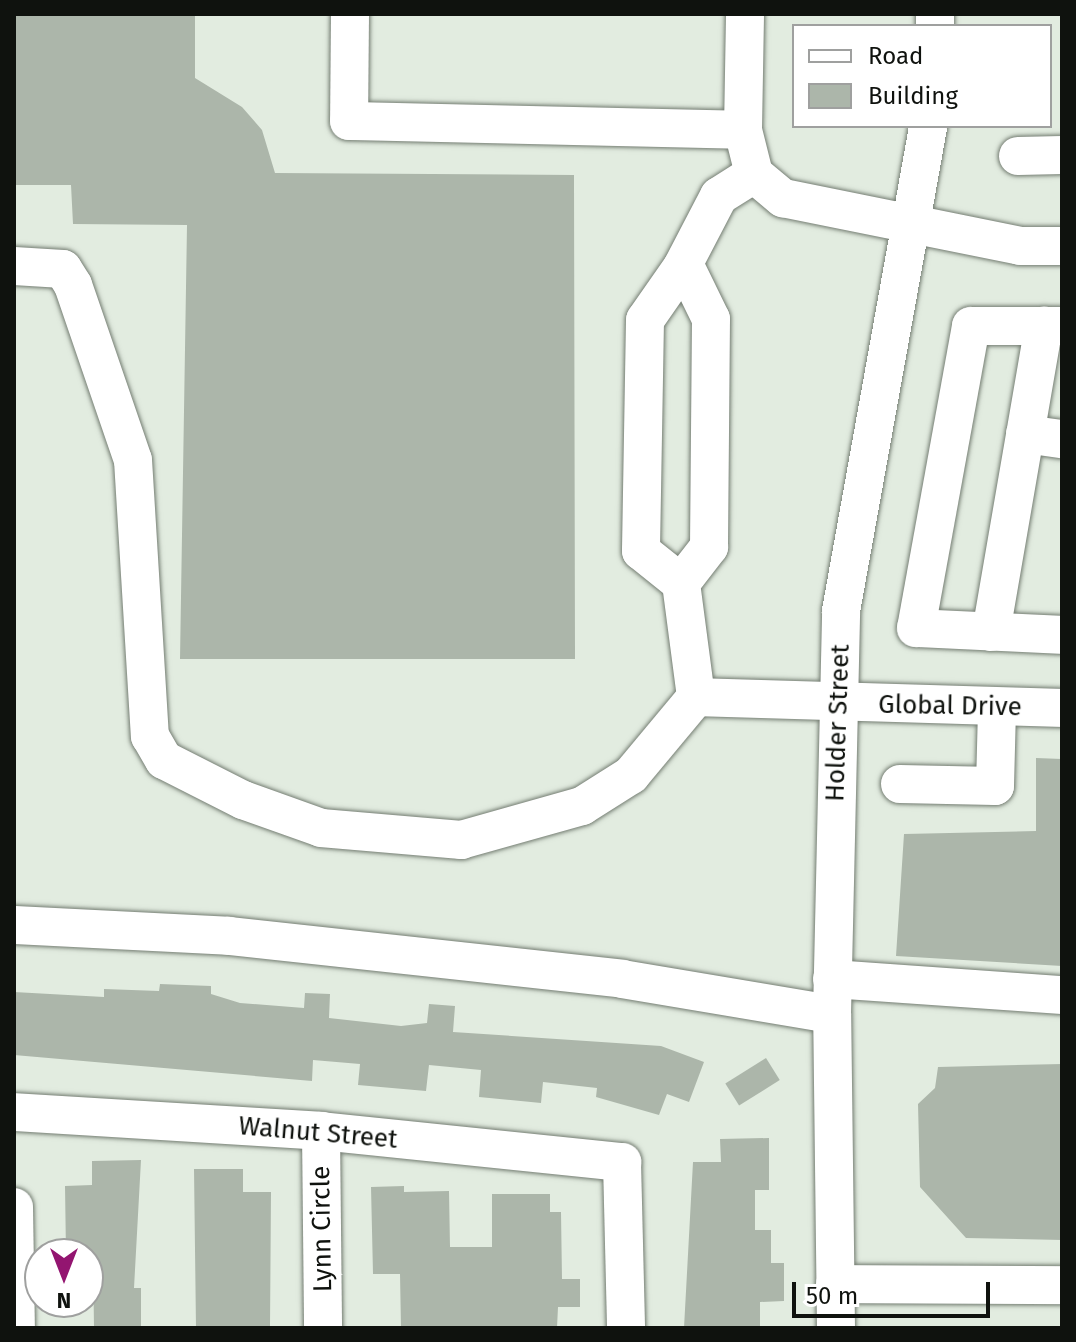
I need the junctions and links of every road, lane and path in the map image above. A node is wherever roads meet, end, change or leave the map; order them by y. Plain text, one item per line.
1 (350, 14) edge
2 (745, 14) edge
3 (928, 128) edge
4 (743, 130) junction
5 (1062, 155) edge
6 (1018, 156) dead end
7 (754, 174) junction
8 (905, 224) junction
9 (1062, 246) edge
10 (14, 266) edge
11 (682, 267) junction
12 (1053, 326) edge
13 (1025, 434) junction
14 (1062, 439) edge
15 (681, 583) junction
16 (991, 632) junction
17 (1062, 635) edge
18 (696, 697) junction
19 (837, 704) junction
20 (997, 707) junction
21 (1062, 708) edge
22 (900, 784) dead end
23 (14, 925) edge
24 (1062, 995) edge
25 (832, 997) junction
26 (14, 1112) edge
27 (321, 1131) junction
28 (14, 1207) edge
29 (835, 1284) junction
30 (1062, 1285) edge
31 (16, 1328) edge
32 (323, 1328) edge
33 (626, 1328) edge
34 (836, 1328) edge

1 - 4 street
2 - 4 street
3 - 8 street, Holder Street
4 - 7 street
5 - 6 street
7 - 8 street
7 - 11 street
8 - 9 street
8 - 19 street, Holder Street
10 - 18 street
11 - 15 street
11 - 15 street
12 - 13 street
12 - 16 street
13 - 14 street
13 - 16 street
15 - 18 street
16 - 17 street
18 - 19 street, Global Drive
19 - 20 street, Global Drive
19 - 25 street, Holder Street
20 - 21 street, Global Drive
20 - 22 street
23 - 25 street
24 - 25 street
25 - 29 street, Holder Street
26 - 27 street, Walnut Street
27 - 32 street, Lynn Circle
27 - 33 street, Walnut Street
28 - 31 street
29 - 30 street
29 - 34 street, Holder Street

